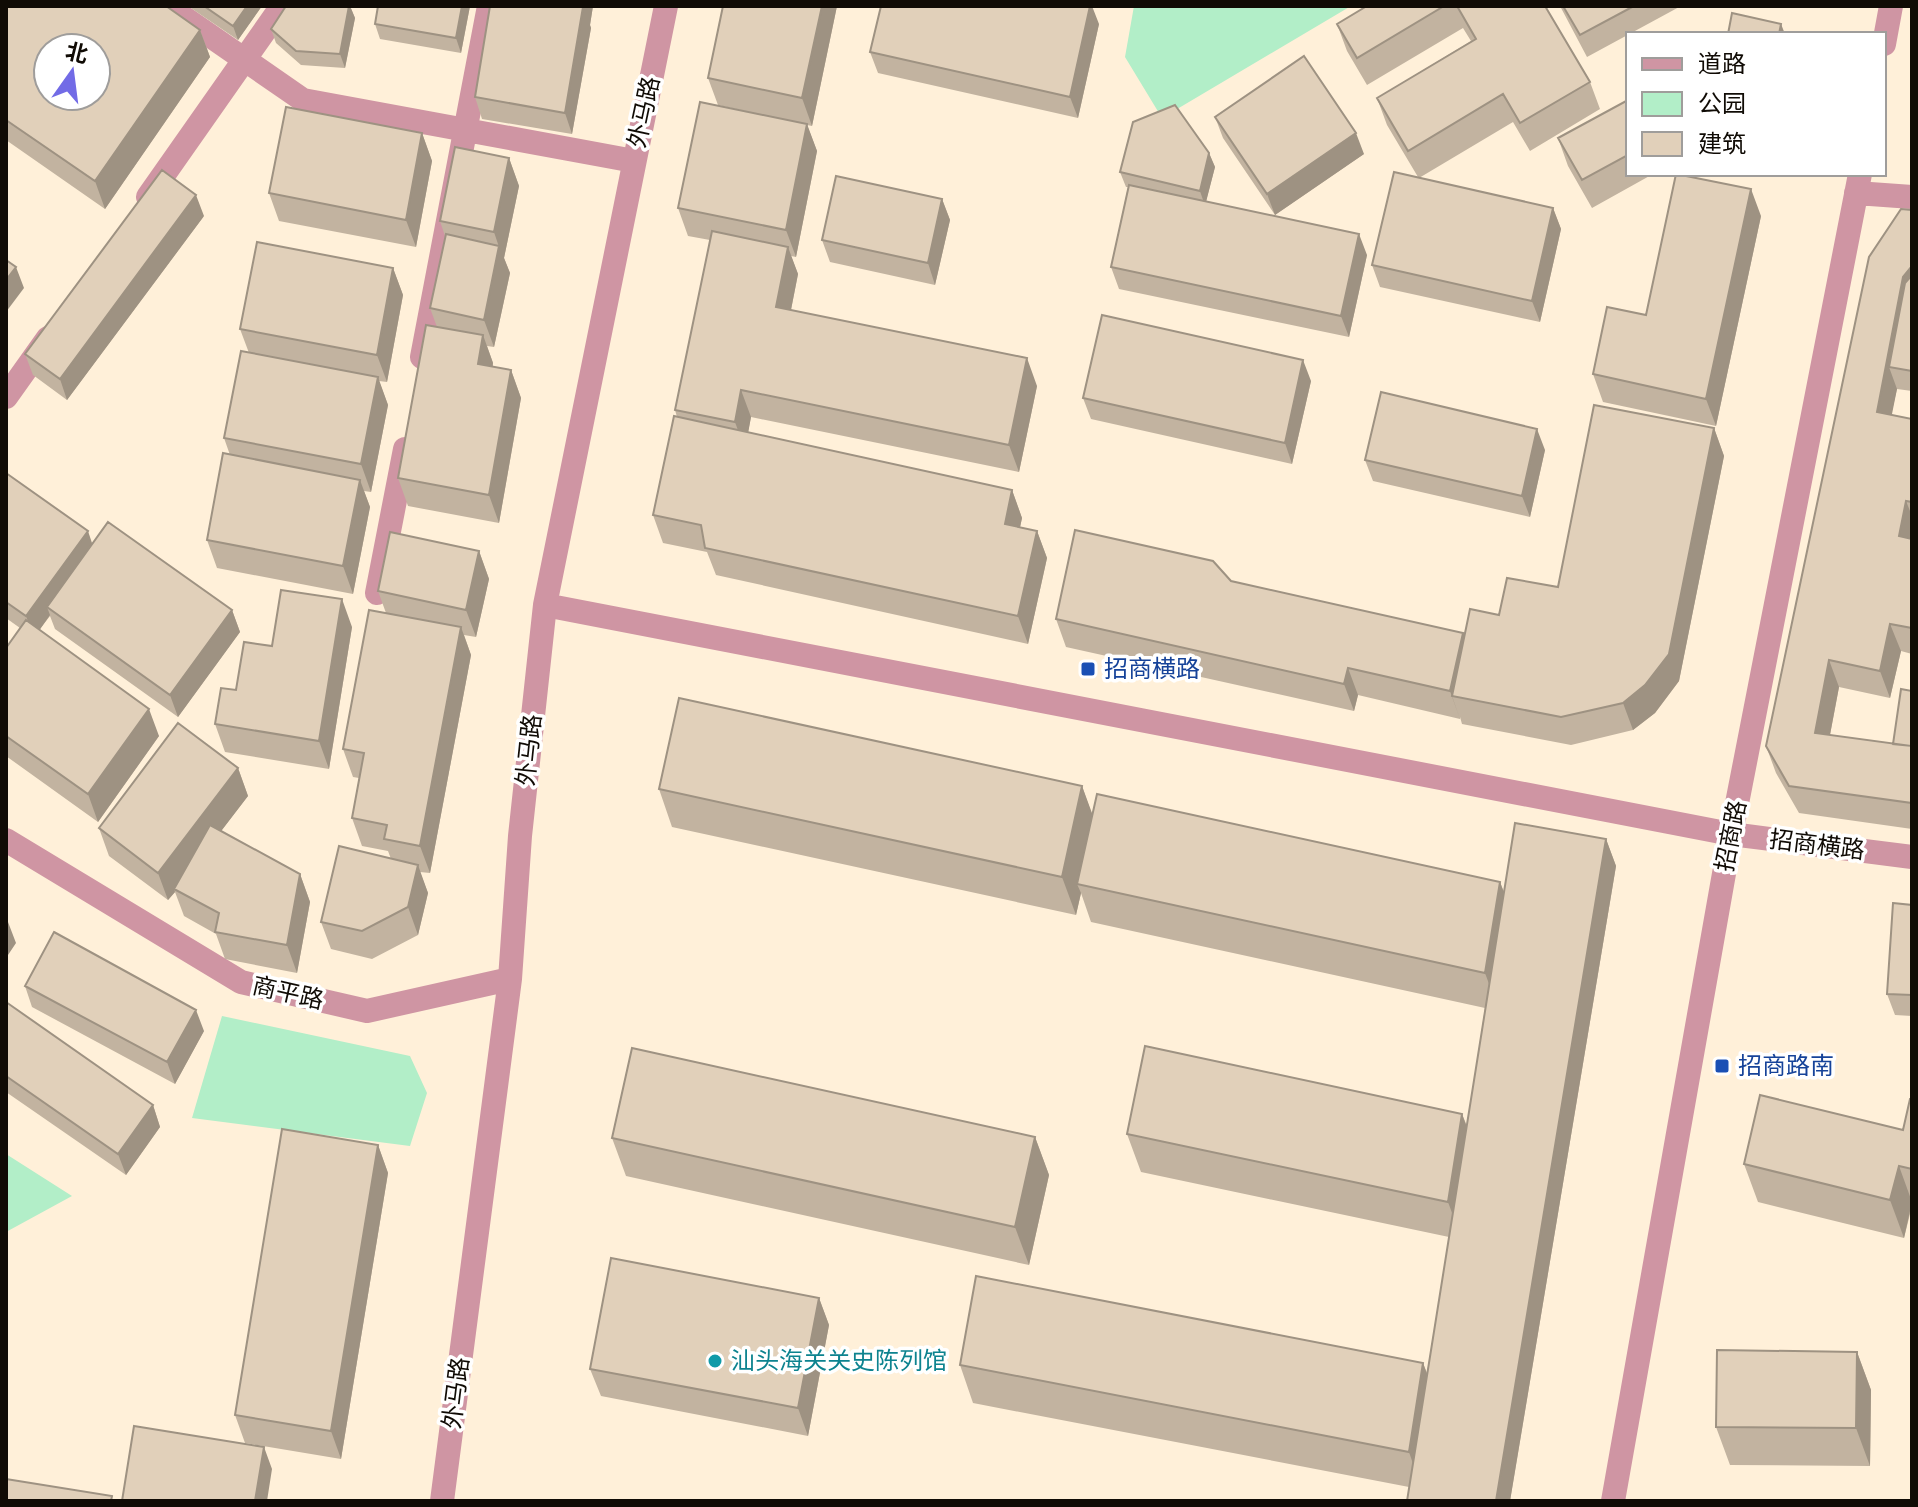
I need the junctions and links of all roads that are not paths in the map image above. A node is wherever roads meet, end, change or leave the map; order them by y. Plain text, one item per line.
1 (167, 6) edge
2 (282, 6) edge
3 (489, 6) edge
4 (666, 6) edge
5 (1891, 6) edge
6 (1886, 33) edge
7 (245, 60) junction
8 (465, 130) junction
9 (634, 161) junction
10 (1858, 184) edge
11 (1912, 197) edge
12 (135, 216) edge
13 (61, 319) edge
14 (418, 377) edge
15 (6, 397) edge
16 (409, 424) edge
17 (377, 593) edge
18 (545, 605) junction
19 (1731, 834) junction
20 (6, 840) edge
21 (1912, 857) edge
22 (510, 979) junction
23 (442, 1501) edge
24 (1613, 1501) edge

1 - 7 street
2 - 7 street
3 - 8 street
4 - 9 street, 外马路
5 - 6 street
7 - 8 street
7 - 12 street
8 - 9 street
8 - 14 street
9 - 18 street, 外马路
10 - 11 street
10 - 19 street, 招商路
13 - 15 street
16 - 17 street
18 - 19 street, 招商横路
18 - 22 street, 外马路
19 - 21 street, 招商横路
19 - 24 street, 招商路
20 - 22 street, 商平路
22 - 23 street, 外马路

